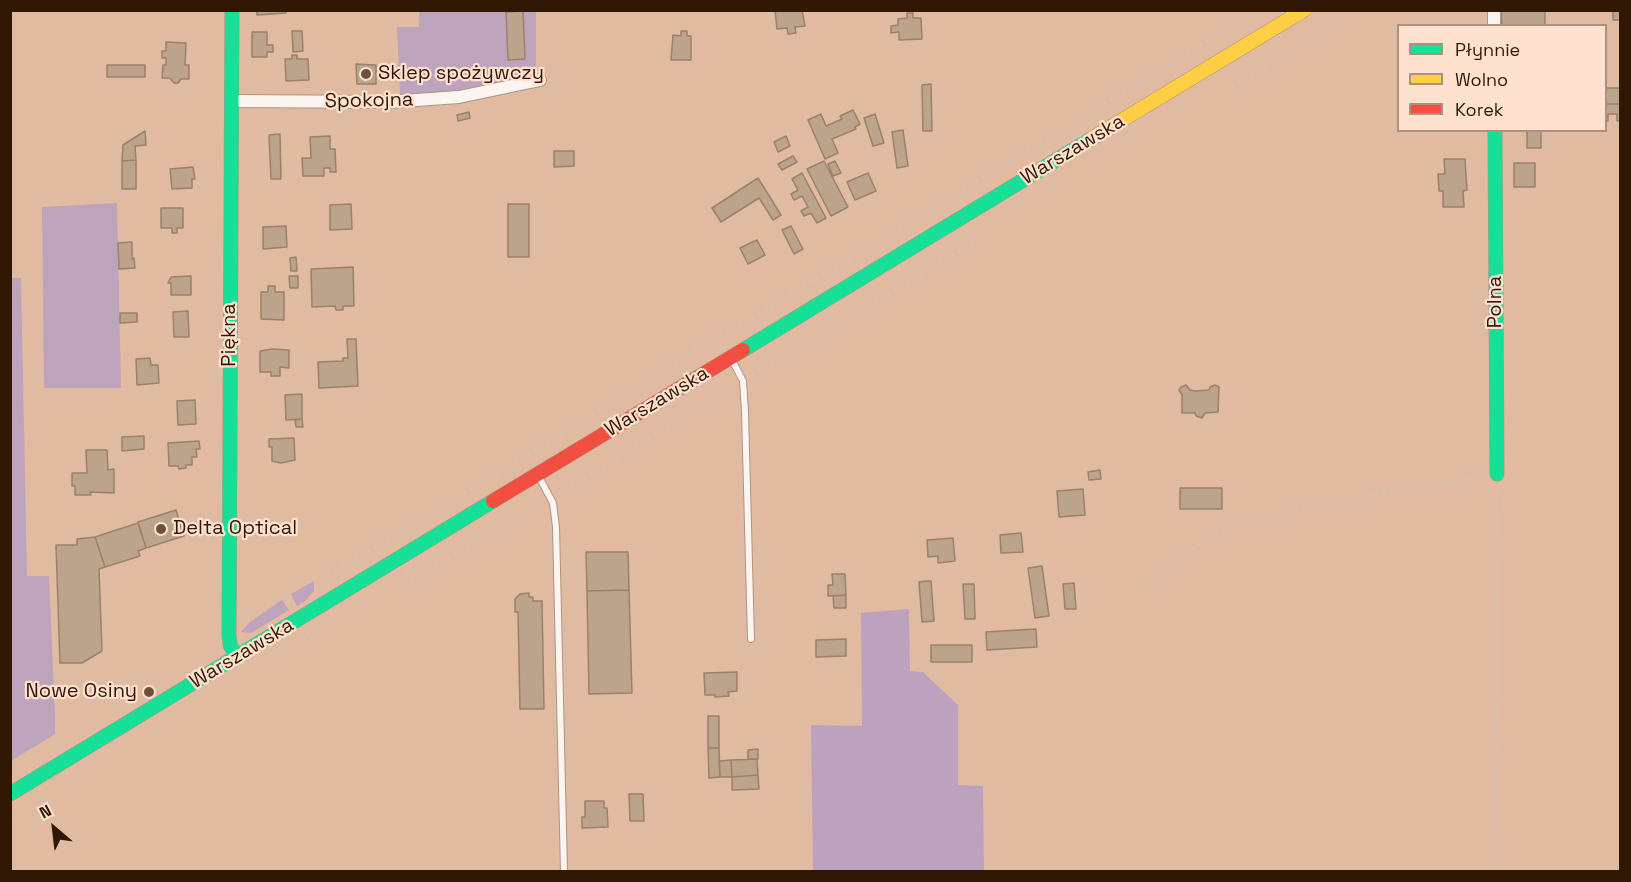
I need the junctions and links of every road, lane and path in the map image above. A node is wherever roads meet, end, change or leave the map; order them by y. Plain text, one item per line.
1 (232, 10) edge
2 (1255, 10) edge
3 (1304, 10) edge
4 (1358, 10) edge
5 (540, 80) dead end
6 (1232, 86) dead end
7 (231, 101) junction
8 (1089, 125) dead end
9 (1495, 132) edge
10 (1053, 146) dead end
11 (978, 240) dead end
12 (731, 358) junction
13 (743, 381) junction
14 (537, 474) junction
15 (1497, 474) junction
16 (550, 498) junction
17 (404, 573) dead end
18 (321, 576) dead end
19 (1150, 584) dead end
20 (285, 595) dead end
21 (294, 610) dead end
22 (306, 630) dead end
23 (751, 639) dead end
24 (313, 641) dead end
25 (237, 657) junction
26 (10, 794) edge
27 (564, 872) edge
28 (1496, 872) edge

1 - 7 main road, Piękna
2 - 8 path
3 - 12 main road, Warszawska
4 - 6 path
5 - 7 street, Spokojna
7 - 25 main road, Piękna
9 - 15 main road, Polna
10 - 18 path
11 - 13 path
12 - 13 lane
12 - 14 main road, Warszawska
13 - 16 path
13 - 23 lane
14 - 16 lane
14 - 25 main road, Warszawska
15 - 19 path
15 - 28 path
16 - 17 path
16 - 27 lane
20 - 21 path
22 - 24 path
25 - 26 main road, Warszawska

